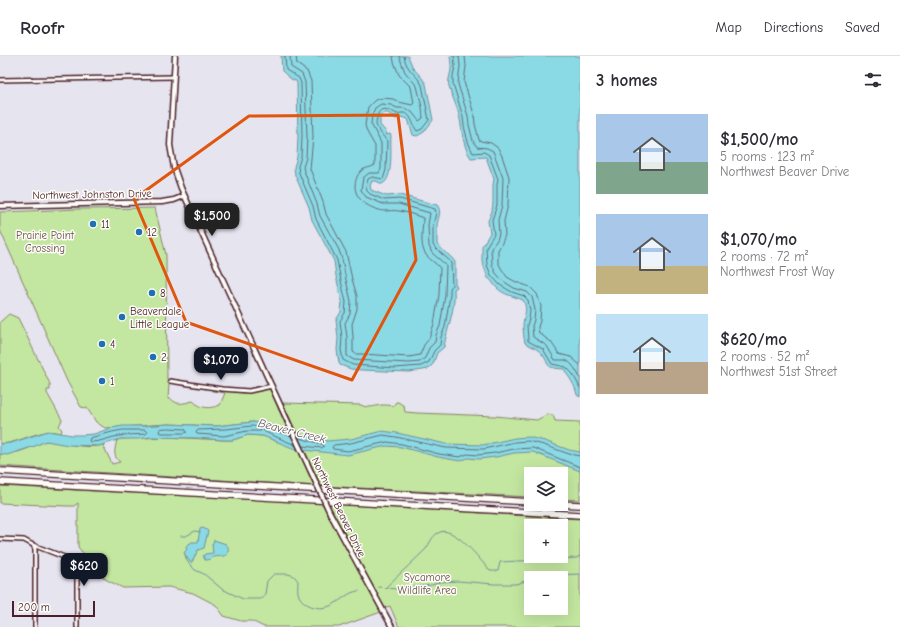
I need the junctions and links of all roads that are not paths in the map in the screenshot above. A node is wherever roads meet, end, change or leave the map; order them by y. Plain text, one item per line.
1 (175, 56) edge
2 (173, 77) junction
3 (0, 80) edge
4 (184, 196) junction
5 (0, 206) edge
6 (170, 381) dead end
7 (272, 386) junction
8 (0, 471) edge
9 (0, 482) edge
10 (524, 502) edge
11 (568, 504) edge
12 (580, 505) edge
13 (580, 515) edge
14 (0, 539) edge
15 (33, 545) junction
16 (35, 627) edge
17 (77, 627) edge
18 (392, 627) edge

1 - 2 main road, Northwest Beaver Drive
2 - 3 street
2 - 4 main road, Northwest Beaver Drive
4 - 5 main road, Northwest Johnston Drive
4 - 7 main road, Northwest Beaver Drive
6 - 7 street
7 - 18 main road, Northwest Beaver Drive, bridge
8 - 10 highway
9 - 13 highway
11 - 12 highway
14 - 15 street
15 - 16 street
15 - 17 street

